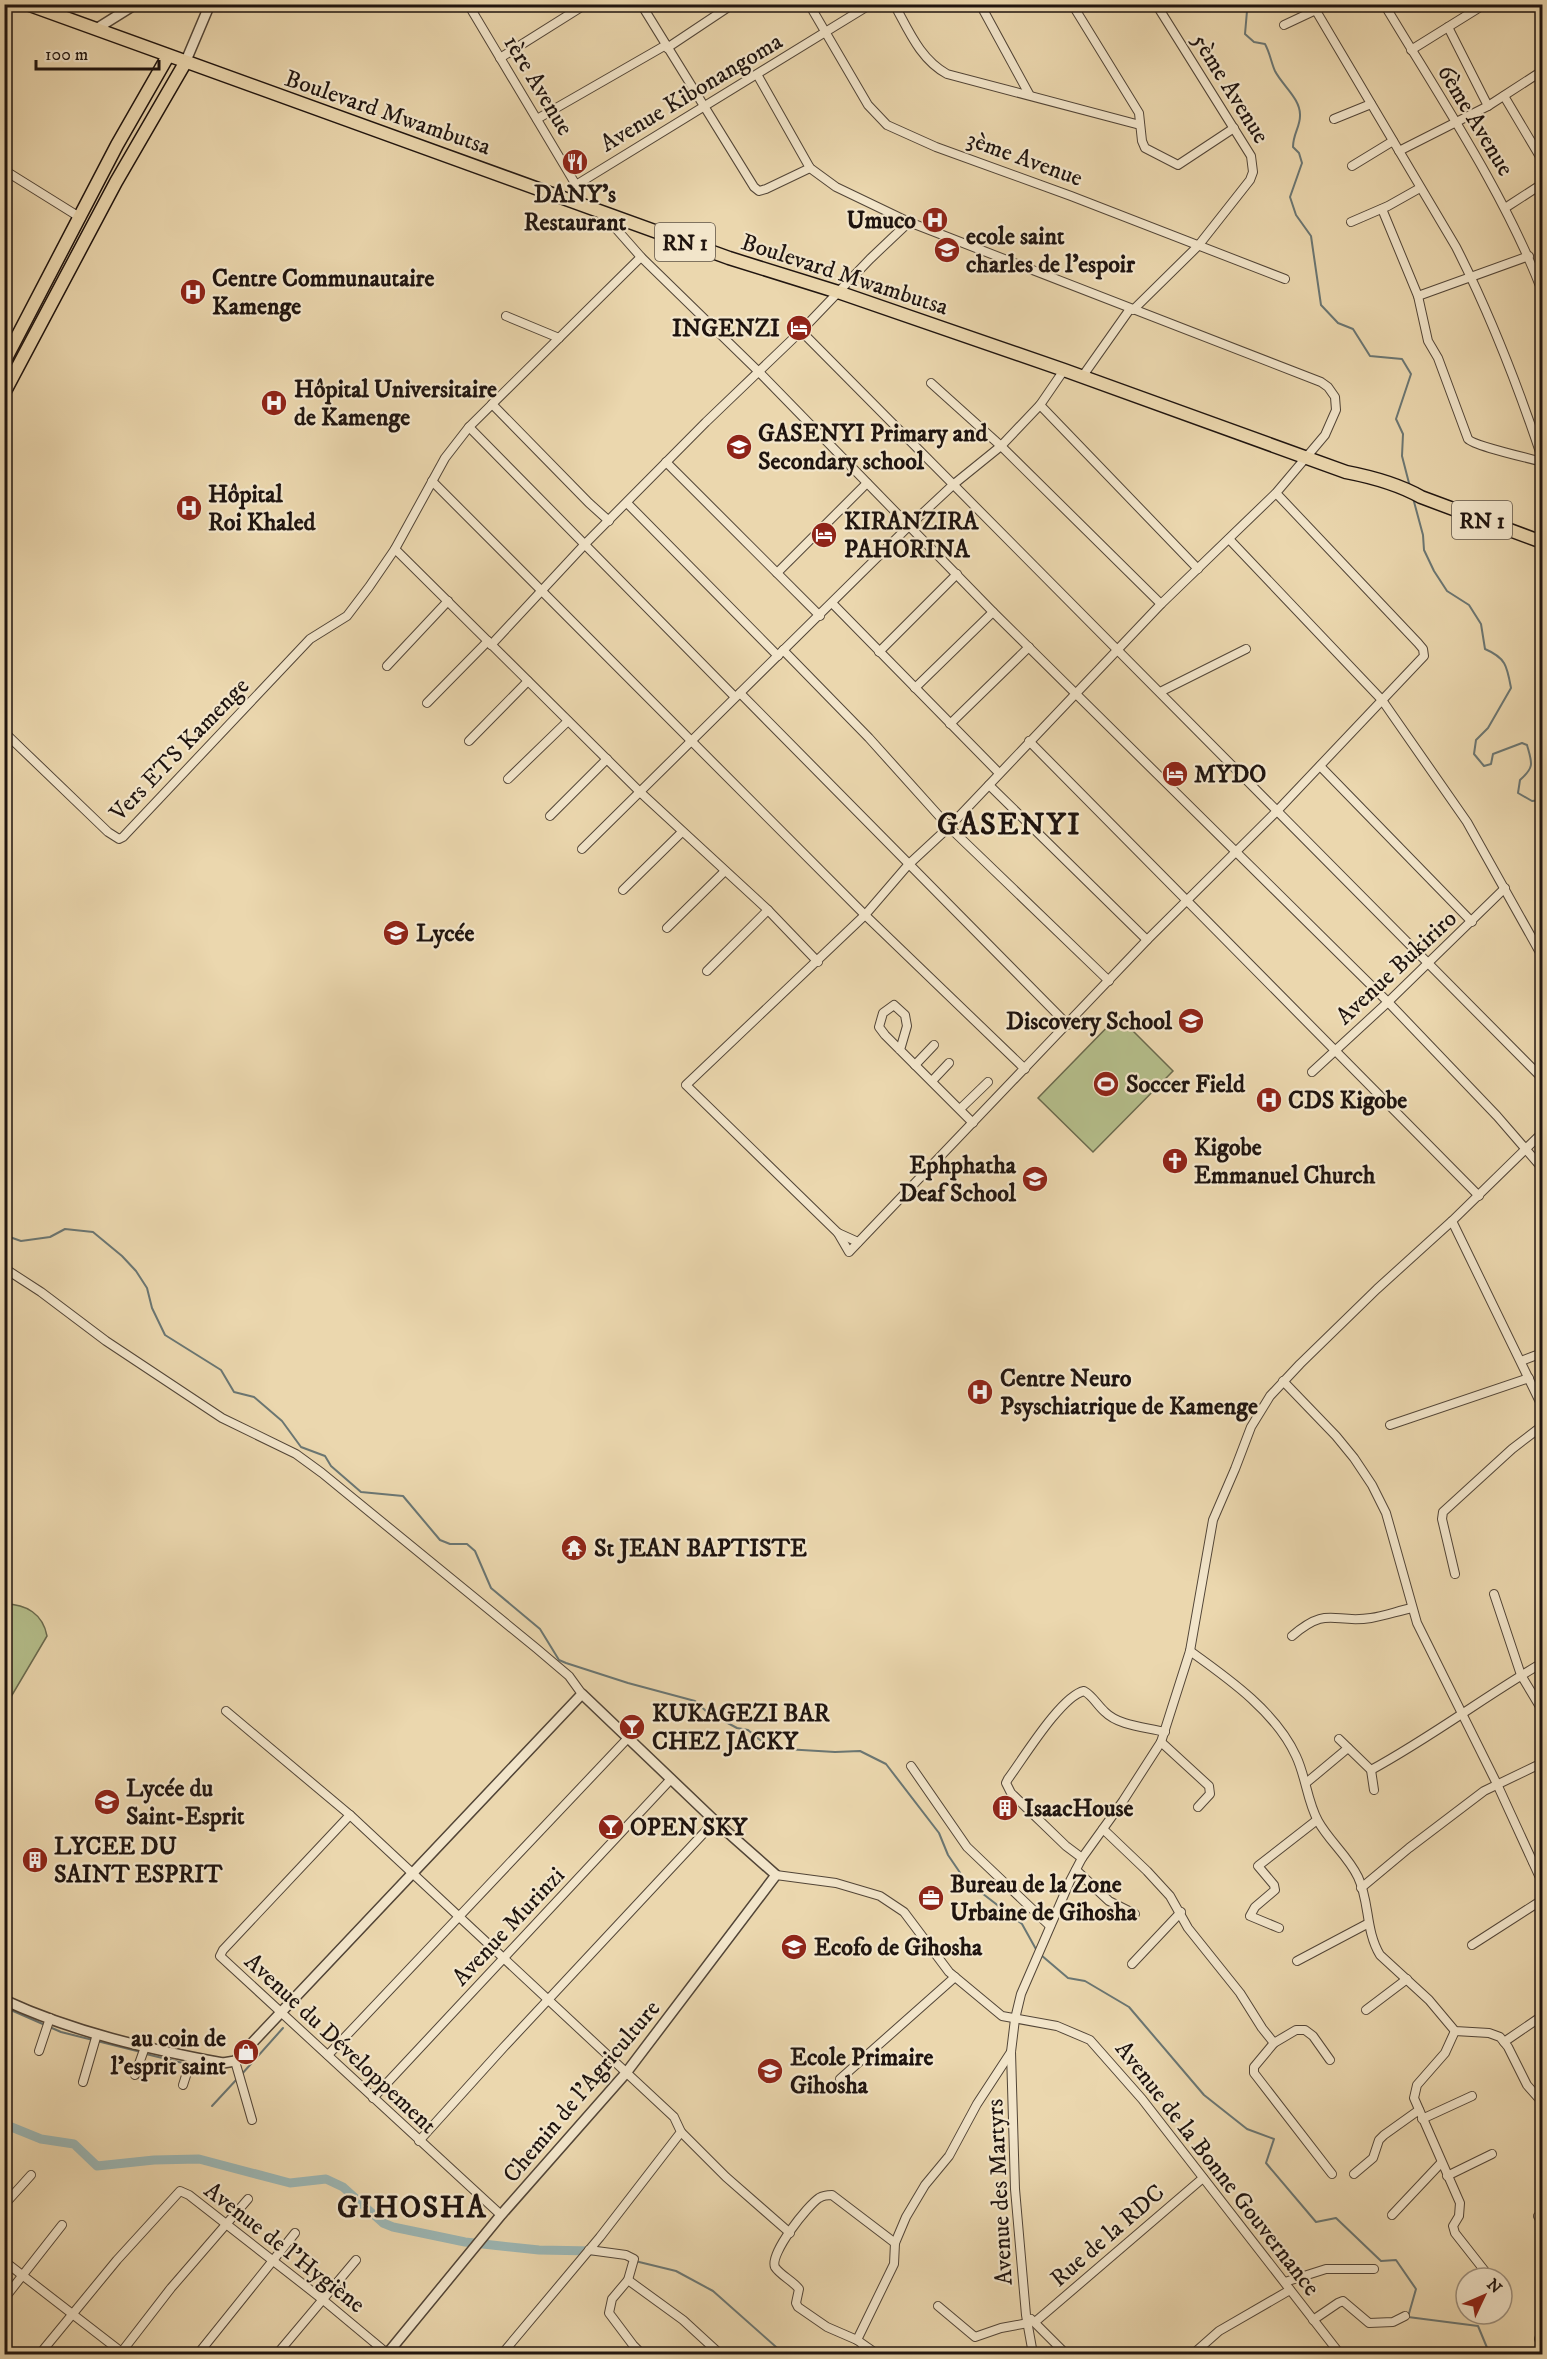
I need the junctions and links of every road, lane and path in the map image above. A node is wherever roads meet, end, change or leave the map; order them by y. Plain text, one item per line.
1 (27, 4) edge
2 (136, 4) edge
3 (210, 4) edge
4 (468, 4) edge
5 (585, 4) edge
6 (641, 4) edge
7 (734, 4) edge
8 (809, 4) edge
9 (871, 4) edge
10 (894, 4) edge
11 (980, 4) edge
12 (1072, 4) edge
13 (1156, 4) edge
14 (1384, 4) edge
15 (1485, 4) edge
16 (1314, 7) edge
17 (1284, 25) dead end
18 (1448, 27) junction
19 (96, 29) junction
20 (826, 32) junction
21 (666, 46) junction
22 (1411, 50) junction
23 (168, 56) junction
24 (500, 58) junction
25 (185, 63) junction
26 (1542, 71) edge
27 (758, 75) junction
28 (1029, 94) junction
29 (1504, 96) junction
30 (1371, 104) junction
31 (1488, 106) junction
32 (704, 109) junction
33 (537, 119) junction
34 (1334, 119) dead end
35 (1455, 123) junction
36 (1140, 125) junction
37 (1234, 128) junction
38 (1393, 141) junction
39 (1399, 151) junction
40 (1542, 160) edge
41 (1352, 166) dead end
42 (810, 168) junction
43 (4, 170) edge
44 (1542, 184) edge
45 (576, 185) junction
46 (1420, 188) junction
47 (572, 201) junction
48 (1382, 208) junction
49 (1505, 208) junction
50 (601, 211) junction
51 (81, 218) junction
52 (909, 222) junction
53 (1351, 222) dead end
54 (1198, 246) junction
55 (1529, 256) junction
56 (641, 257) junction
57 (1471, 276) junction
58 (1285, 279) dead end
59 (1542, 291) edge
60 (838, 292) junction
61 (1418, 296) junction
62 (1132, 309) junction
63 (506, 316) dead end
64 (801, 332) junction
65 (559, 338) junction
66 (5, 360) edge
67 (20, 365) junction
68 (1064, 370) junction
69 (759, 372) junction
70 (1082, 377) junction
71 (931, 383) dead end
72 (4, 393) edge
73 (492, 404) junction
74 (1040, 405) junction
75 (469, 427) junction
76 (1000, 446) junction
77 (1307, 459) junction
78 (1542, 460) edge
79 (666, 462) junction
80 (432, 481) junction
81 (867, 483) junction
82 (954, 484) junction
83 (1276, 493) junction
84 (627, 503) junction
85 (609, 521) junction
86 (909, 526) junction
87 (1229, 539) junction
88 (1542, 542) edge
89 (586, 543) junction
90 (395, 549) junction
91 (1198, 569) junction
92 (777, 573) junction
93 (957, 574) junction
94 (542, 589) junction
95 (448, 601) junction
96 (832, 603) junction
97 (1161, 604) junction
98 (993, 612) junction
99 (820, 616) junction
100 (489, 643) junction
101 (1029, 647) junction
102 (1119, 649) junction
103 (1246, 649) dead end
104 (879, 652) junction
105 (781, 653) junction
106 (387, 666) dead end
107 (528, 681) junction
108 (915, 688) junction
109 (1160, 692) junction
110 (1076, 693) junction
111 (738, 695) junction
112 (1382, 700) junction
113 (427, 703) dead end
114 (568, 721) junction
115 (950, 724) junction
116 (4, 732) edge
117 (692, 740) junction
118 (469, 741) dead end
119 (1029, 741) junction
120 (607, 759) junction
121 (1320, 766) junction
122 (999, 773) junction
123 (508, 778) dead end
124 (989, 785) junction
125 (640, 792) junction
126 (1276, 811) junction
127 (550, 816) dead end
128 (949, 827) junction
129 (682, 831) junction
130 (582, 849) dead end
131 (1237, 851) junction
132 (908, 865) junction
133 (725, 871) junction
134 (1505, 888) junction
135 (623, 890) dead end
136 (1187, 902) junction
137 (768, 910) junction
138 (865, 915) junction
139 (1472, 921) junction
140 (667, 928) dead end
141 (1147, 940) junction
142 (1542, 956) edge
143 (818, 962) junction
144 (1429, 963) junction
145 (708, 972) dead end
146 (1109, 981) junction
147 (1388, 1002) junction
148 (1068, 1025) junction
149 (934, 1045) dead end
150 (900, 1050) junction
151 (1334, 1051) junction
152 (949, 1063) dead end
153 (915, 1065) junction
154 (1025, 1070) junction
155 (1312, 1072) dead end
156 (1542, 1078) edge
157 (932, 1082) junction
158 (988, 1082) dead end
159 (960, 1109) junction
160 (973, 1123) junction
161 (1542, 1133) edge
162 (1526, 1150) junction
163 (1542, 1168) edge
164 (1479, 1196) junction
165 (1452, 1221) junction
166 (838, 1233) junction
167 (858, 1242) junction
168 (4, 1268) edge
169 (1542, 1353) edge
170 (1521, 1362) junction
171 (1529, 1378) junction
172 (1283, 1381) junction
173 (1542, 1406) edge
174 (1390, 1425) dead end
175 (1542, 1426) edge
176 (1455, 1574) dead end
177 (1494, 1594) dead end
178 (1412, 1608) junction
179 (1292, 1635) dead end
180 (1190, 1651) junction
181 (1542, 1663) edge
182 (1521, 1675) junction
183 (582, 1694) junction
184 (1542, 1710) edge
185 (226, 1711) dead end
186 (1461, 1713) junction
187 (1165, 1732) junction
188 (627, 1738) junction
189 (1339, 1739) dead end
190 (1161, 1742) junction
191 (1348, 1748) junction
192 (1542, 1763) edge
193 (911, 1766) dead end
194 (1371, 1770) junction
195 (671, 1779) junction
196 (1306, 1783) junction
197 (1497, 1784) junction
198 (1374, 1790) dead end
199 (1198, 1807) dead end
200 (350, 1815) junction
201 (1317, 1820) junction
202 (715, 1821) junction
203 (1103, 1829) junction
204 (1082, 1858) junction
205 (1542, 1858) edge
206 (1533, 1862) junction
207 (1076, 1870) junction
208 (413, 1874) junction
209 (776, 1875) junction
210 (1542, 1882) edge
211 (1361, 1888) junction
212 (1542, 1900) edge
213 (1180, 1912) junction
214 (1135, 1914) dead end
215 (458, 1916) junction
216 (1367, 1924) junction
217 (1050, 1926) junction
218 (1279, 1928) dead end
219 (1472, 1945) dead end
220 (506, 1959) junction
221 (1297, 1961) dead end
222 (1132, 1964) dead end
223 (955, 1977) junction
224 (1407, 1979) junction
225 (549, 2000) junction
226 (5, 2001) edge
227 (1366, 2010) dead end
228 (281, 2012) junction
229 (1542, 2016) edge
230 (50, 2018) junction
231 (1014, 2024) junction
232 (1455, 2031) junction
233 (97, 2034) junction
234 (1504, 2042) junction
235 (1274, 2043) junction
236 (145, 2047) junction
237 (39, 2051) dead end
238 (1011, 2052) junction
239 (328, 2055) junction
240 (192, 2057) junction
241 (1330, 2060) dead end
242 (235, 2061) junction
243 (626, 2073) junction
244 (135, 2075) dead end
245 (840, 2079) dead end
246 (83, 2082) dead end
247 (183, 2085) dead end
248 (1472, 2096) dead end
249 (373, 2098) junction
250 (1542, 2102) edge
251 (1419, 2110) junction
252 (1422, 2119) junction
253 (252, 2120) dead end
254 (681, 2132) junction
255 (419, 2141) junction
256 (1492, 2154) dead end
257 (1441, 2163) junction
258 (1332, 2174) dead end
259 (1354, 2174) dead end
260 (31, 2175) dead end
261 (1447, 2176) junction
262 (1203, 2178) junction
263 (248, 2199) dead end
264 (4, 2205) edge
265 (501, 2215) junction
266 (1392, 2216) dead end
267 (225, 2224) junction
268 (62, 2225) dead end
269 (295, 2233) dead end
270 (790, 2233) junction
271 (895, 2243) junction
272 (589, 2250) junction
273 (356, 2260) dead end
274 (4, 2261) edge
275 (272, 2261) junction
276 (1481, 2266) edge
277 (1374, 2269) dead end
278 (22, 2274) junction
279 (628, 2280) junction
280 (1285, 2282) junction
281 (1290, 2289) junction
282 (4, 2299) edge
283 (322, 2299) junction
284 (938, 2306) dead end
285 (73, 2314) junction
286 (1405, 2316) dead end
287 (1030, 2320) junction
288 (1313, 2320) junction
289 (1542, 2331) edge
290 (857, 2340) junction
291 (1542, 2345) edge
292 (864, 2346) junction
293 (43, 2350) dead end
294 (123, 2354) edge
295 (388, 2354) edge
296 (198, 2355) edge
297 (277, 2355) edge
298 (502, 2355) edge
299 (642, 2355) edge
300 (720, 2355) edge
301 (859, 2355) edge
302 (877, 2355) edge
303 (1033, 2355) edge
304 (1066, 2355) edge
305 (1193, 2355) edge
306 (1340, 2355) edge

1 - 19 main road, Boulevard Mwambutsa / RN 1
2 - 19 street
3 - 25 street
4 - 24 street, 1ère Avenue
5 - 24 street
6 - 21 street
7 - 21 street
8 - 20 street, 3ème Avenue
9 - 20 street, Avenue Kibonangoma
10 - 28 street
11 - 28 street
12 - 36 street
13 - 37 street, 5ème Avenue
14 - 22 street, 6ème Avenue
15 - 18 street
16 - 17 street
16 - 30 street
18 - 22 street
18 - 31 street
19 - 23 main road, Boulevard Mwambutsa / RN 1
20 - 27 street, Avenue Kibonangoma
20 - 54 street, 3ème Avenue
21 - 32 street
21 - 33 street
22 - 35 street, 6ème Avenue
23 - 25 main road, Boulevard Mwambutsa / RN 1
23 - 51 main road
24 - 33 street, 1ère Avenue
25 - 47 main road, Boulevard Mwambutsa / RN 1
25 - 67 main road
26 - 29 street
27 - 32 street, Avenue Kibonangoma
27 - 42 street
28 - 36 street
29 - 31 street
29 - 40 street
30 - 34 street
30 - 38 street
31 - 35 street
32 - 42 street
32 - 45 street, Avenue Kibonangoma
33 - 45 street, 1ère Avenue
35 - 39 street
35 - 49 street, 6ème Avenue
36 - 37 street
37 - 54 street, 5ème Avenue
38 - 39 street
38 - 41 street
39 - 46 street
42 - 52 street
43 - 51 street
44 - 49 street
45 - 47 street
46 - 48 street
46 - 57 street
47 - 50 main road, Boulevard Mwambutsa / RN 1
48 - 53 street
48 - 61 street
49 - 55 street, 6ème Avenue
50 - 56 street
50 - 60 main road, Boulevard Mwambutsa / RN 1
51 - 66 main road
52 - 60 street
52 - 62 street
54 - 58 street, 3ème Avenue
54 - 62 street
55 - 57 street
55 - 59 street, 6ème Avenue
56 - 65 street
56 - 69 street
57 - 61 street
57 - 78 street
60 - 64 street
60 - 68 main road, Boulevard Mwambutsa / RN 1
61 - 78 street
62 - 70 street
62 - 77 street
63 - 65 street
64 - 69 street
64 - 82 street
65 - 73 street
66 - 67 main road
67 - 72 main road
68 - 70 main road, Boulevard Mwambutsa / RN 1
68 - 74 street
69 - 79 street
69 - 81 street
70 - 77 main road, Boulevard Mwambutsa / RN 1
71 - 76 street
73 - 75 street
73 - 85 street
74 - 76 street
74 - 91 street
75 - 80 street
75 - 89 street
76 - 82 street
76 - 97 street
77 - 83 street
77 - 88 main road, Boulevard Mwambutsa / RN 1
79 - 84 street
79 - 92 street
80 - 90 street
80 - 94 street
81 - 86 street
81 - 92 street
82 - 86 street
82 - 102 street
83 - 87 street
83 - 112 street
84 - 85 street
84 - 105 street
85 - 89 street
86 - 93 street
86 - 96 street
87 - 91 street
87 - 112 street
89 - 94 street
89 - 111 street
90 - 95 street
90 - 116 street, Vers ETS Kamenge
91 - 97 street
92 - 99 street
93 - 98 street
93 - 104 street
94 - 100 street
94 - 117 street
95 - 100 street
95 - 106 street
96 - 99 street
96 - 104 street
97 - 102 street
98 - 101 street
98 - 108 street
99 - 105 street
100 - 107 street
100 - 113 street
101 - 110 street
101 - 115 street
102 - 109 street
102 - 110 street
103 - 109 street
104 - 108 street
105 - 111 street
105 - 128 street
107 - 114 street
107 - 118 street
108 - 115 street
109 - 126 street
110 - 119 street
110 - 131 street
111 - 117 street
111 - 132 street
112 - 121 street
112 - 134 street
114 - 120 street
114 - 123 street
115 - 122 street
117 - 125 street
117 - 138 street
119 - 122 street
119 - 136 street
120 - 125 street
120 - 127 street
121 - 126 street
121 - 139 street
122 - 124 street
124 - 128 street
124 - 141 street
125 - 129 street
125 - 130 street
126 - 131 street
126 - 144 street
128 - 132 street
128 - 146 street
129 - 133 street
129 - 135 street
131 - 136 street
131 - 147 street
132 - 138 street
132 - 148 street
133 - 137 street
133 - 140 street
134 - 139 street, Avenue Bukiriro
134 - 142 street
136 - 141 street
136 - 151 street
137 - 143 street
137 - 145 street
138 - 143 street
138 - 154 street
139 - 144 street, Avenue Bukiriro
141 - 146 street
143 - 166 street
144 - 147 street, Avenue Bukiriro
144 - 156 street
146 - 148 street
147 - 151 street, Avenue Bukiriro
147 - 162 street
148 - 154 street
149 - 153 street
150 - 150 street
150 - 153 street
151 - 155 street, Avenue Bukiriro
151 - 164 street
152 - 157 street
153 - 157 street
154 - 160 street
157 - 159 street
158 - 159 street
159 - 160 street
160 - 167 street
161 - 162 street, Avenue des Martyrs
162 - 163 street
162 - 164 street, Avenue des Martyrs
164 - 165 street, Avenue des Martyrs
165 - 170 street
165 - 172 street, Avenue des Martyrs
166 - 167 street
166 - 167 street
168 - 183 street
169 - 170 street
170 - 171 street
171 - 173 street
171 - 174 street
172 - 178 street
172 - 180 street, Avenue des Martyrs
175 - 176 street
177 - 182 street
178 - 179 street
178 - 186 street
180 - 187 street, Avenue des Martyrs
180 - 196 street
181 - 182 street
182 - 184 street
182 - 186 street
183 - 188 street
183 - 208 street
185 - 200 street
186 - 194 street
186 - 197 street
187 - 190 street, Avenue des Martyrs
187 - 204 street
188 - 195 street
188 - 215 street
189 - 191 street
190 - 199 street
190 - 203 street, Avenue des Martyrs
191 - 194 street
191 - 196 street
192 - 197 street
193 - 217 street
194 - 198 street
195 - 202 street
195 - 220 street, Avenue Murinzi
196 - 201 street
197 - 206 street
197 - 211 street
200 - 208 street
200 - 228 street, Avenue du Développement
201 - 211 street
201 - 218 street
202 - 209 street
202 - 225 street
203 - 204 street, Avenue des Martyrs
203 - 213 street
204 - 207 street, Avenue des Martyrs
205 - 206 street
206 - 210 street
207 - 214 street
207 - 217 street, Avenue des Martyrs
208 - 215 street
208 - 228 street
209 - 223 street, Avenue de la Bonne Gouvernance
209 - 243 street, Chemin de l'Agriculture
211 - 216 street
212 - 219 street
213 - 222 street
213 - 235 street
215 - 220 street
215 - 239 street
216 - 221 street
216 - 224 street
217 - 231 street, Avenue des Martyrs
220 - 225 street
220 - 249 street, Avenue Murinzi
223 - 231 street, Avenue de la Bonne Gouvernance
223 - 245 street
224 - 227 street
224 - 232 street
225 - 243 street
225 - 255 street
226 - 230 street
228 - 239 street, Avenue du Développement
228 - 242 street
229 - 234 street
230 - 233 street
230 - 237 street
231 - 238 street, Avenue des Martyrs
231 - 262 street, Avenue de la Bonne Gouvernance
232 - 234 street
232 - 251 street
233 - 236 street
233 - 246 street
234 - 250 street
235 - 241 street
235 - 258 street
236 - 240 street
236 - 244 street
238 - 271 street
238 - 287 street, Avenue des Martyrs
239 - 249 street, Avenue du Développement
240 - 242 street
240 - 247 street
242 - 253 street
243 - 254 street
243 - 265 street, Chemin de l'Agriculture
248 - 252 street
249 - 255 street, Avenue du Développement
251 - 252 street
251 - 259 street
252 - 257 street
254 - 270 street
254 - 272 street
255 - 265 street, Avenue du Développement
256 - 261 street
257 - 261 street
257 - 266 street
260 - 264 street
261 - 276 street
262 - 280 street, Avenue de la Bonne Gouvernance
262 - 287 street, Rue de la RDC
263 - 267 street
265 - 295 street, Chemin de l'Agriculture
267 - 275 street, Avenue de l'Hygiène
267 - 285 street, Avenue de l'Hygiène
267 - 294 street
268 - 278 street
269 - 275 street
270 - 271 street
270 - 290 street
271 - 290 street
272 - 279 street
272 - 298 street
273 - 283 street
274 - 278 street
275 - 283 street, Avenue de l'Hygiène
275 - 296 street
277 - 280 street
278 - 282 street
278 - 285 street
279 - 299 street
279 - 300 street
280 - 281 street, Avenue de la Bonne Gouvernance
281 - 288 street, Avenue de la Bonne Gouvernance
281 - 305 street
283 - 295 street, Avenue de l'Hygiène
283 - 297 street
284 - 287 street
285 - 293 street, Avenue de l'Hygiène
285 - 294 street
286 - 288 street
287 - 303 street, Avenue des Martyrs
287 - 304 street
288 - 306 street, Avenue de la Bonne Gouvernance
289 - 291 street
290 - 292 street
292 - 301 street
292 - 302 street

